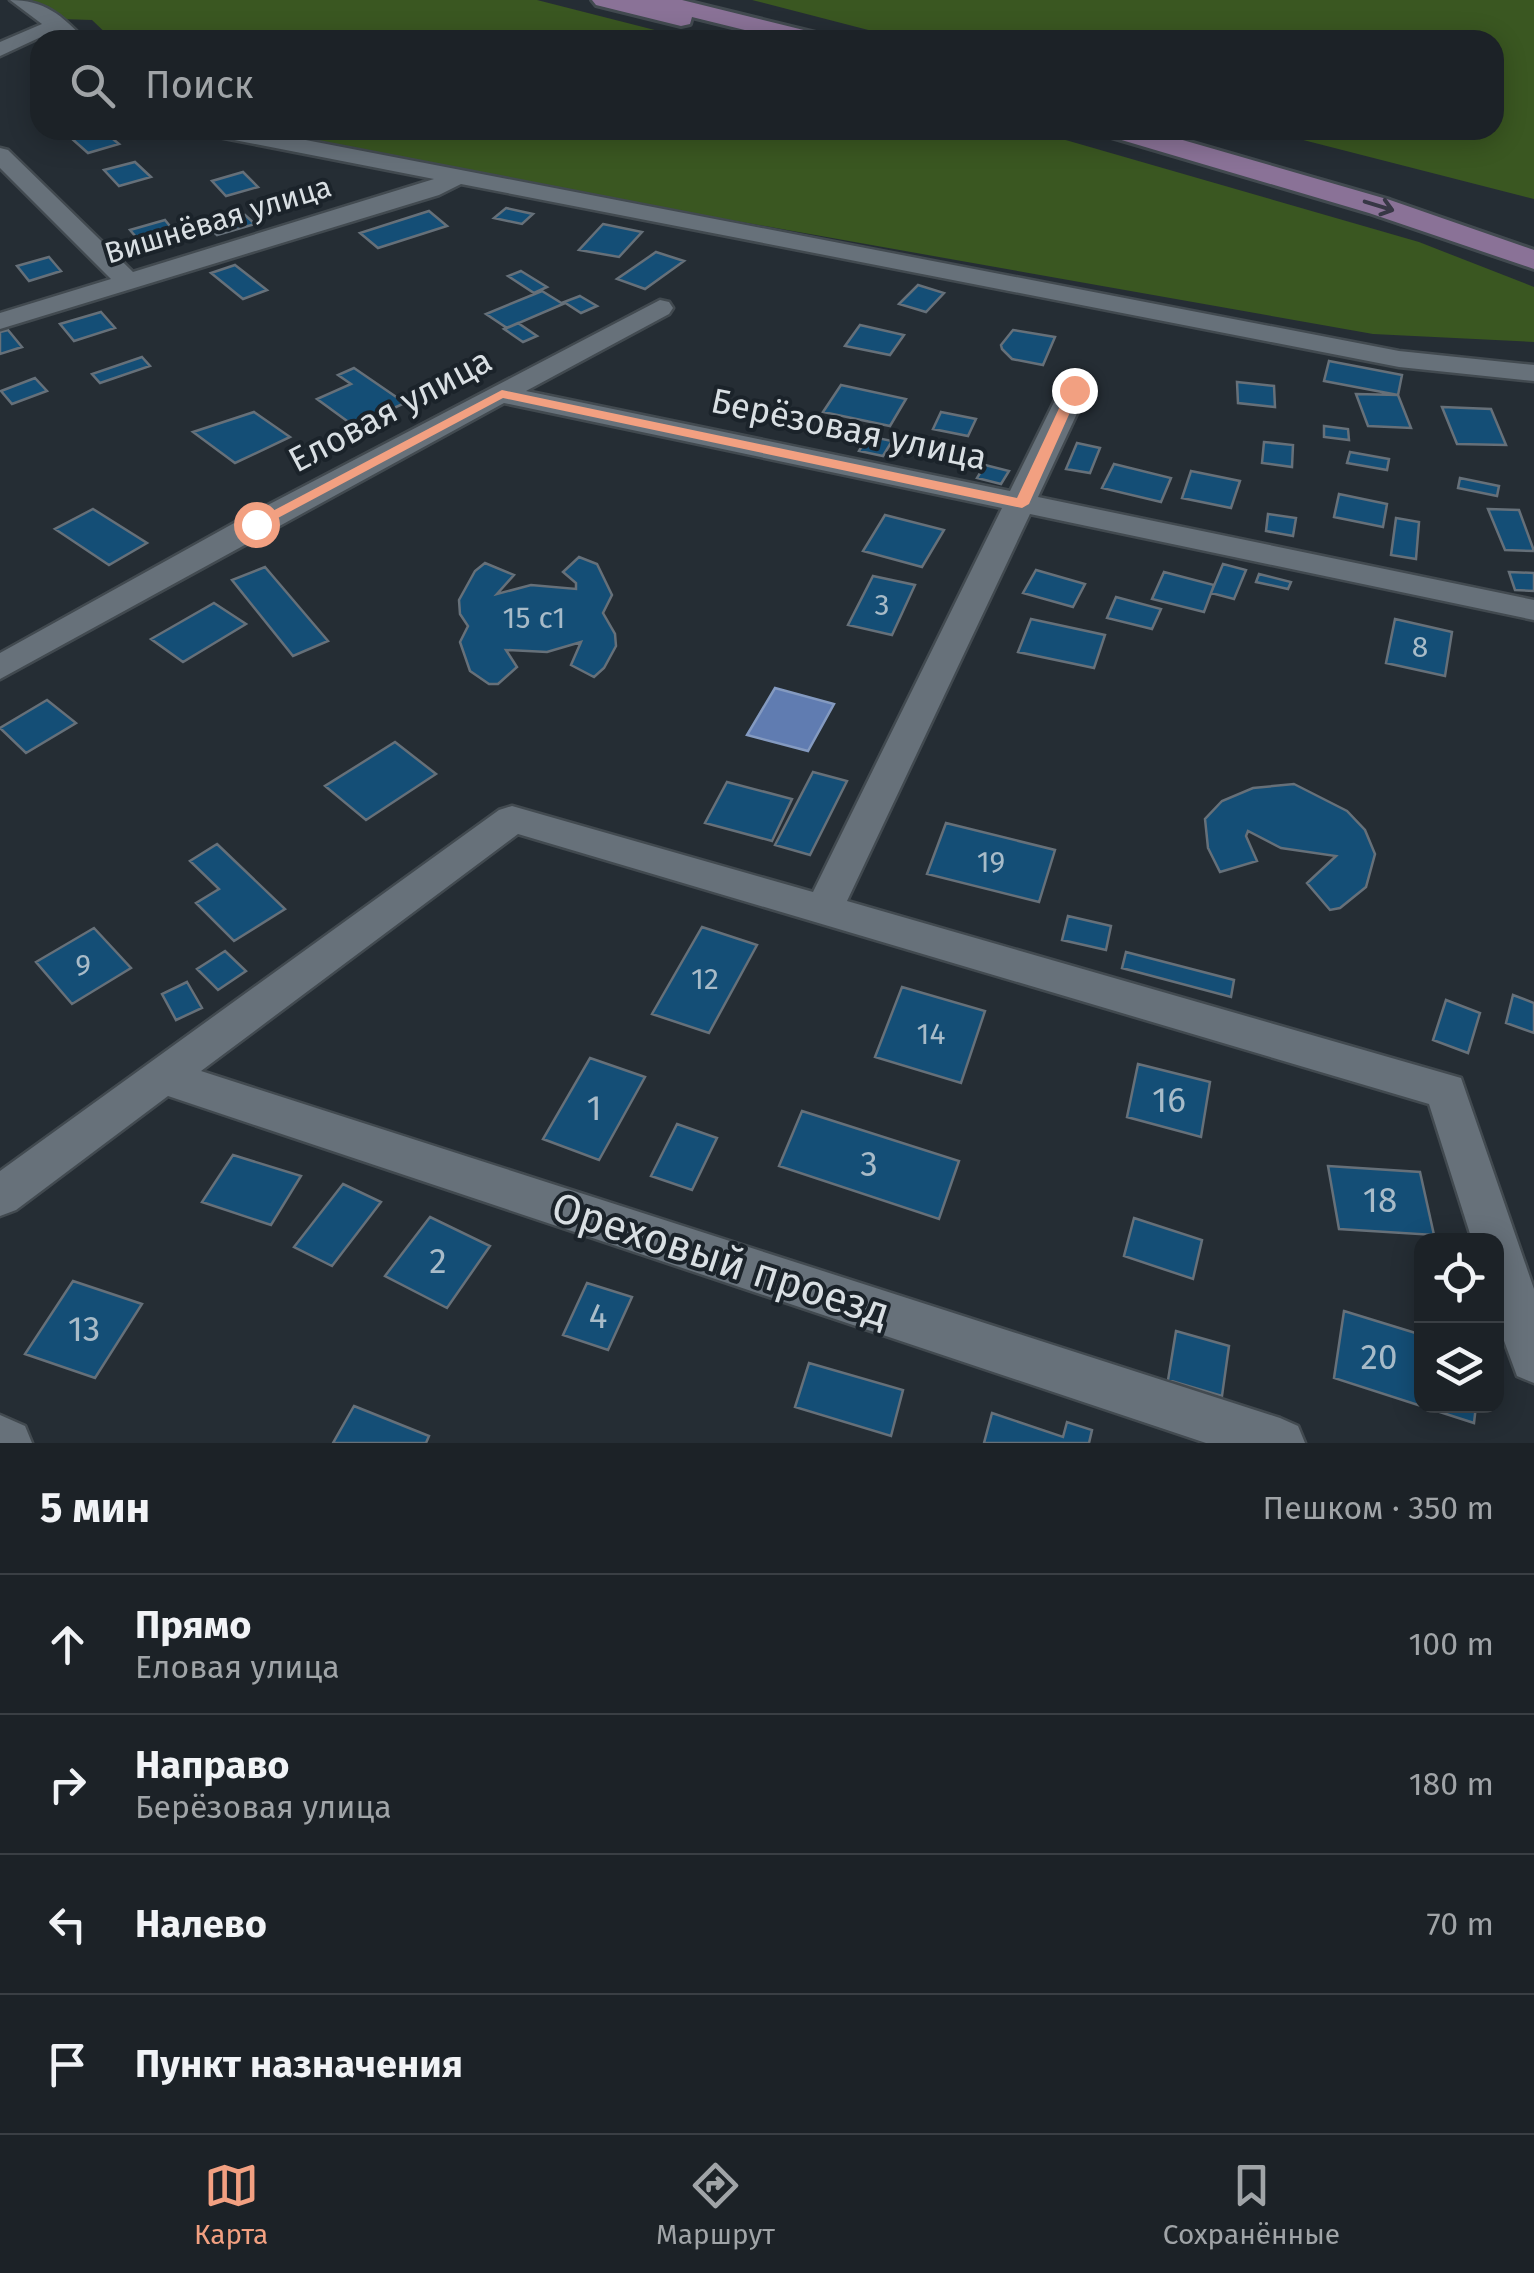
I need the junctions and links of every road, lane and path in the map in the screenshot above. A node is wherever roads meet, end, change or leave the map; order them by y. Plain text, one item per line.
1 (20, 0) edge
2 (604, 0) edge
3 (653, 0) edge
4 (62, 30) edge
5 (723, 30) edge
6 (774, 30) edge
7 (30, 35) edge
8 (0, 50) edge
9 (268, 140) edge
10 (1153, 140) edge
11 (1216, 140) edge
12 (0, 154) edge
13 (454, 178) junction
14 (1534, 232) edge
15 (1534, 260) edge
16 (127, 281) junction
17 (660, 308) dead end
18 (0, 321) edge
19 (1534, 373) edge
20 (1074, 390) dead end
21 (502, 394) junction
22 (1022, 504) junction
23 (1534, 610) edge
24 (0, 668) edge
25 (822, 912) junction
26 (162, 1076) junction
27 (0, 1196) edge
28 (1493, 1233) edge
29 (1504, 1268) edge
30 (1534, 1360) edge
31 (1280, 1443) edge

1 - 4 street
2 - 5 main road
3 - 6 main road
7 - 8 street
9 - 13 street
10 -> 15 main road
11 - 14 main road
12 - 16 street
13 - 16 street, Вишнёвая улица
13 - 19 street
16 - 18 street, Вишнёвая улица
17 - 21 street, Еловая улица
20 - 22 street
21 - 22 street, Берёзовая улица
21 - 24 street, Еловая улица
22 - 23 street, Берёзовая улица
22 - 25 street
25 - 26 street
25 - 28 street
26 - 27 street
26 - 31 street, Ореховый проезд
29 - 30 street

